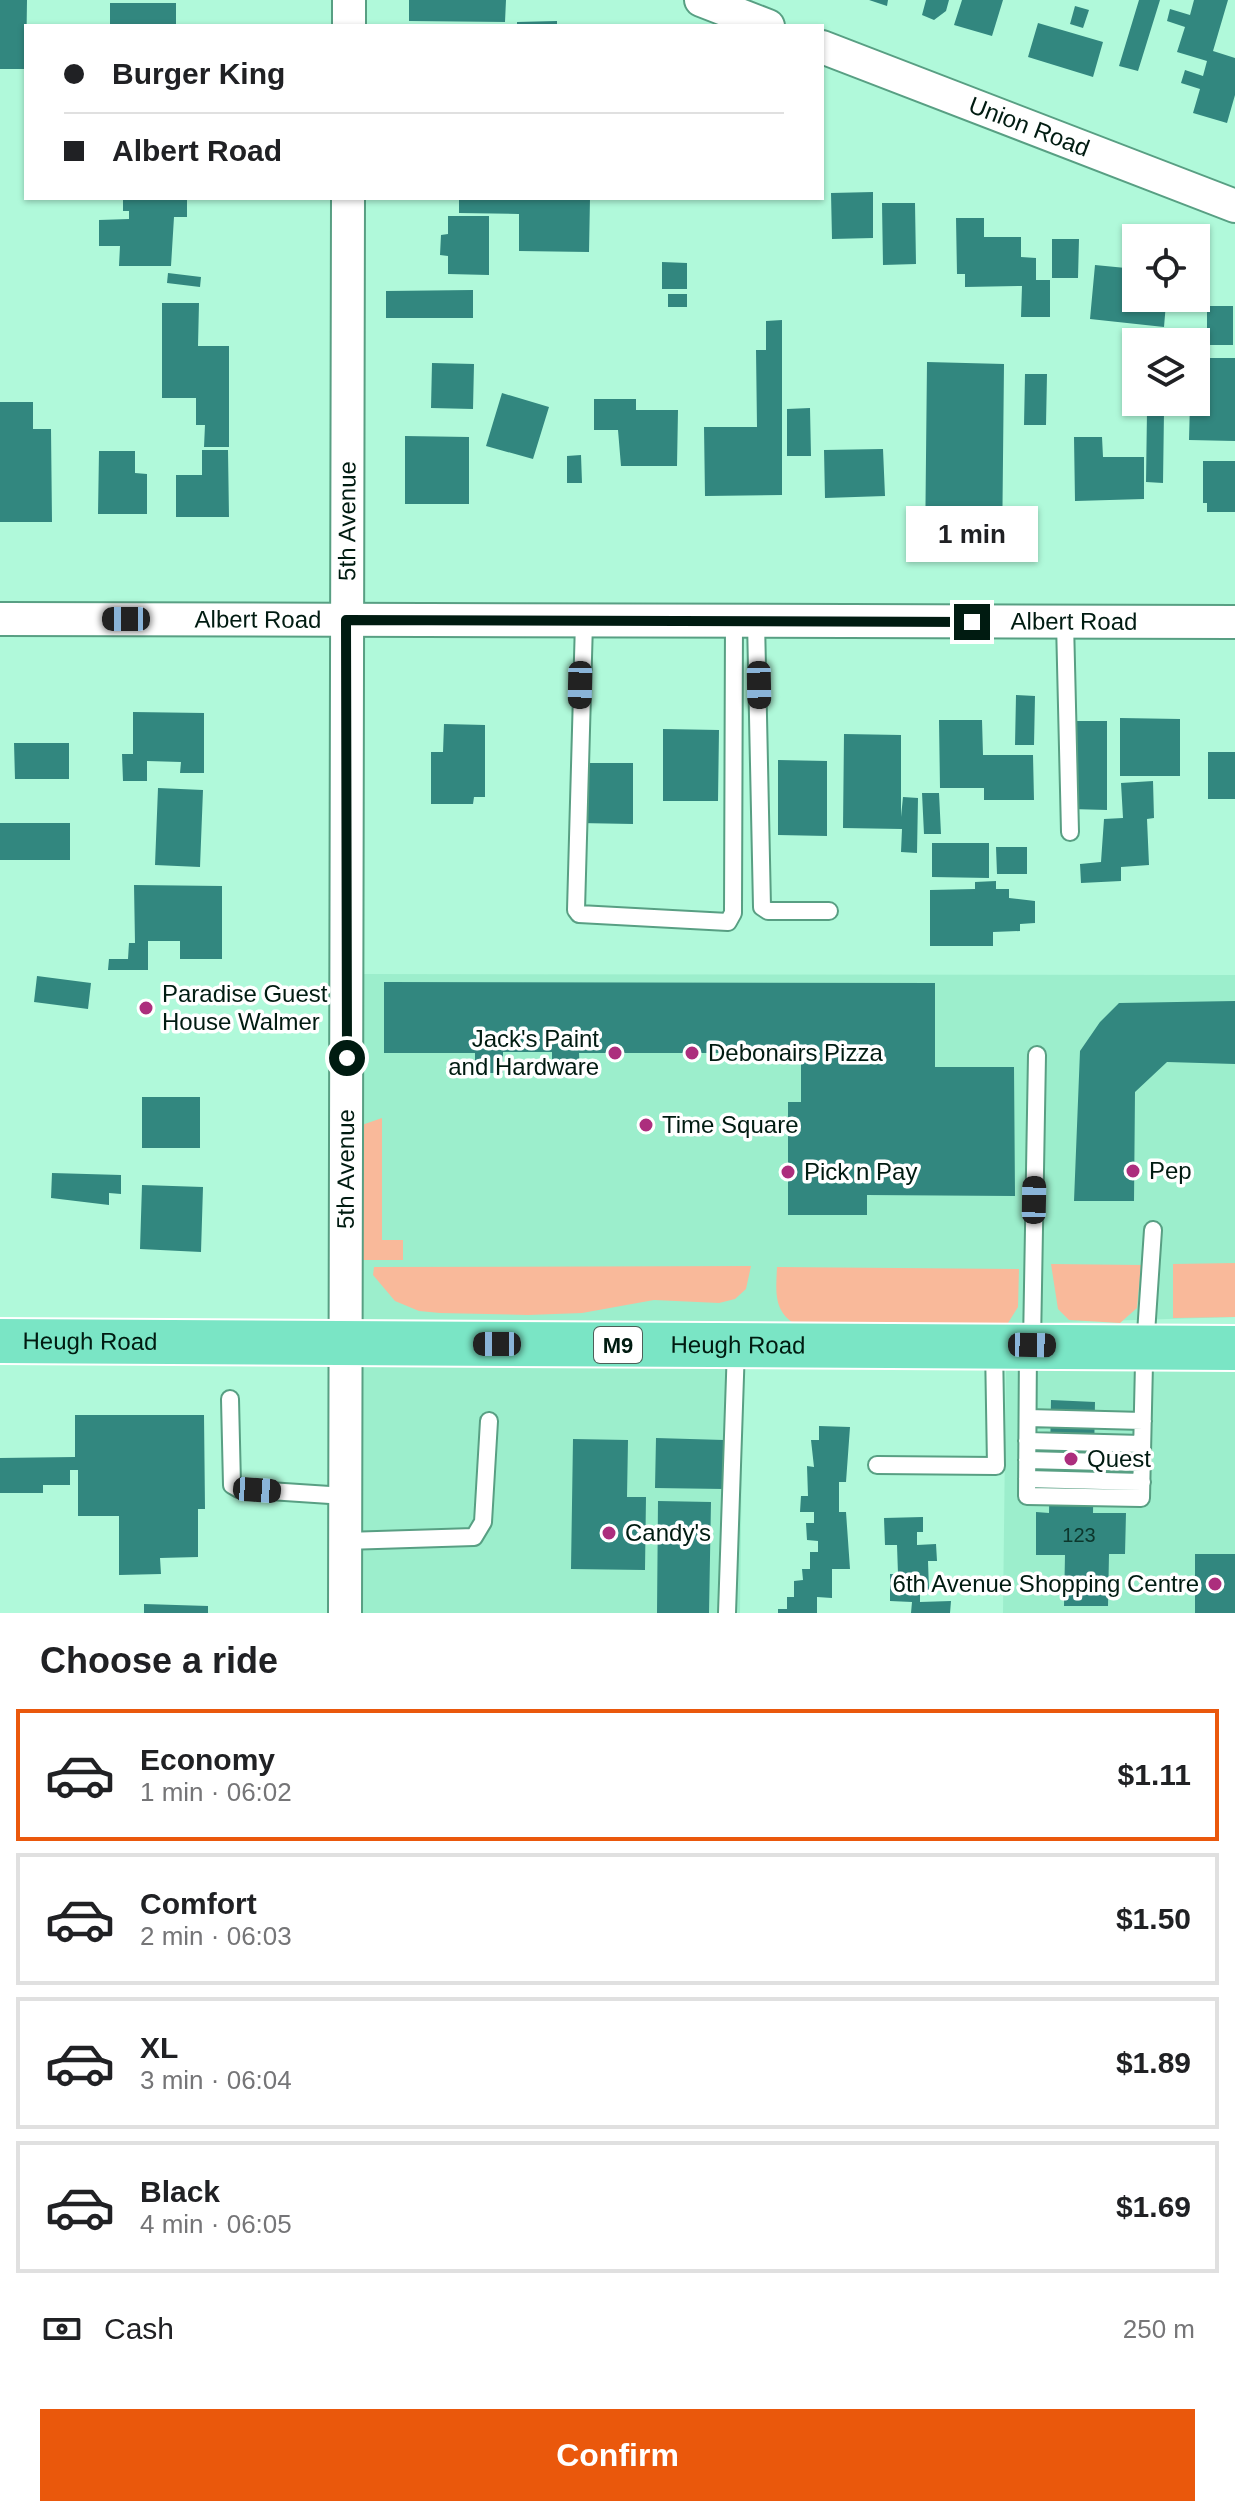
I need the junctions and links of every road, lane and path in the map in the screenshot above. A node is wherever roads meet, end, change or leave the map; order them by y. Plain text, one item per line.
1 (349, 0) edge
2 (701, 0) edge
3 (349, 24) edge
4 (763, 24) edge
5 (824, 48) edge
6 (348, 200) edge
7 (1235, 206) edge
8 (0, 619) edge
9 (346, 620) junction
10 (745, 621) junction
11 (584, 622) junction
12 (1065, 622) junction
13 (1235, 622) edge
14 (1070, 832) dead end
15 (829, 911) dead end
16 (1037, 1055) dead end
17 (1153, 1230) dead end
18 (0, 1341) edge
19 (348, 1343) junction
20 (736, 1345) junction
21 (1018, 1345) junction
22 (1146, 1348) junction
23 (1235, 1348) edge
24 (230, 1399) dead end
25 (1028, 1418) junction
26 (489, 1421) dead end
27 (1143, 1421) junction
28 (1027, 1441) junction
29 (1142, 1444) junction
30 (1027, 1460) junction
31 (1142, 1463) junction
32 (877, 1465) dead end
33 (345, 1496) junction
34 (345, 1541) junction
35 (345, 1613) edge
36 (727, 1613) edge

1 - 3 street
2 - 4 street
5 - 7 street, Union Road
6 - 9 street, 5th Avenue
8 - 9 street, Albert Road
9 - 11 street, Albert Road
9 - 19 street, 5th Avenue
10 - 11 street, Albert Road
10 - 11 lane
10 - 12 street, Albert Road
10 - 15 lane
12 - 13 street, Albert Road
12 - 14 lane
16 - 21 lane
17 - 22 lane
18 - 19 main road, Heugh Road / M9
19 - 20 main road, Heugh Road / M9
19 - 33 street, 5th Avenue
20 - 21 main road, Heugh Road / M9
20 - 36 lane
21 - 22 main road, Heugh Road / M9
21 - 25 lane
21 - 32 lane
22 - 23 main road, Heugh Road / M9
22 - 27 lane
24 - 33 lane
25 - 27 lane
25 - 28 lane
26 - 34 lane
27 - 29 lane
28 - 29 lane
28 - 30 lane
29 - 31 lane
30 - 31 lane
30 - 31 lane
33 - 34 street, 5th Avenue
34 - 35 street, 5th Avenue

